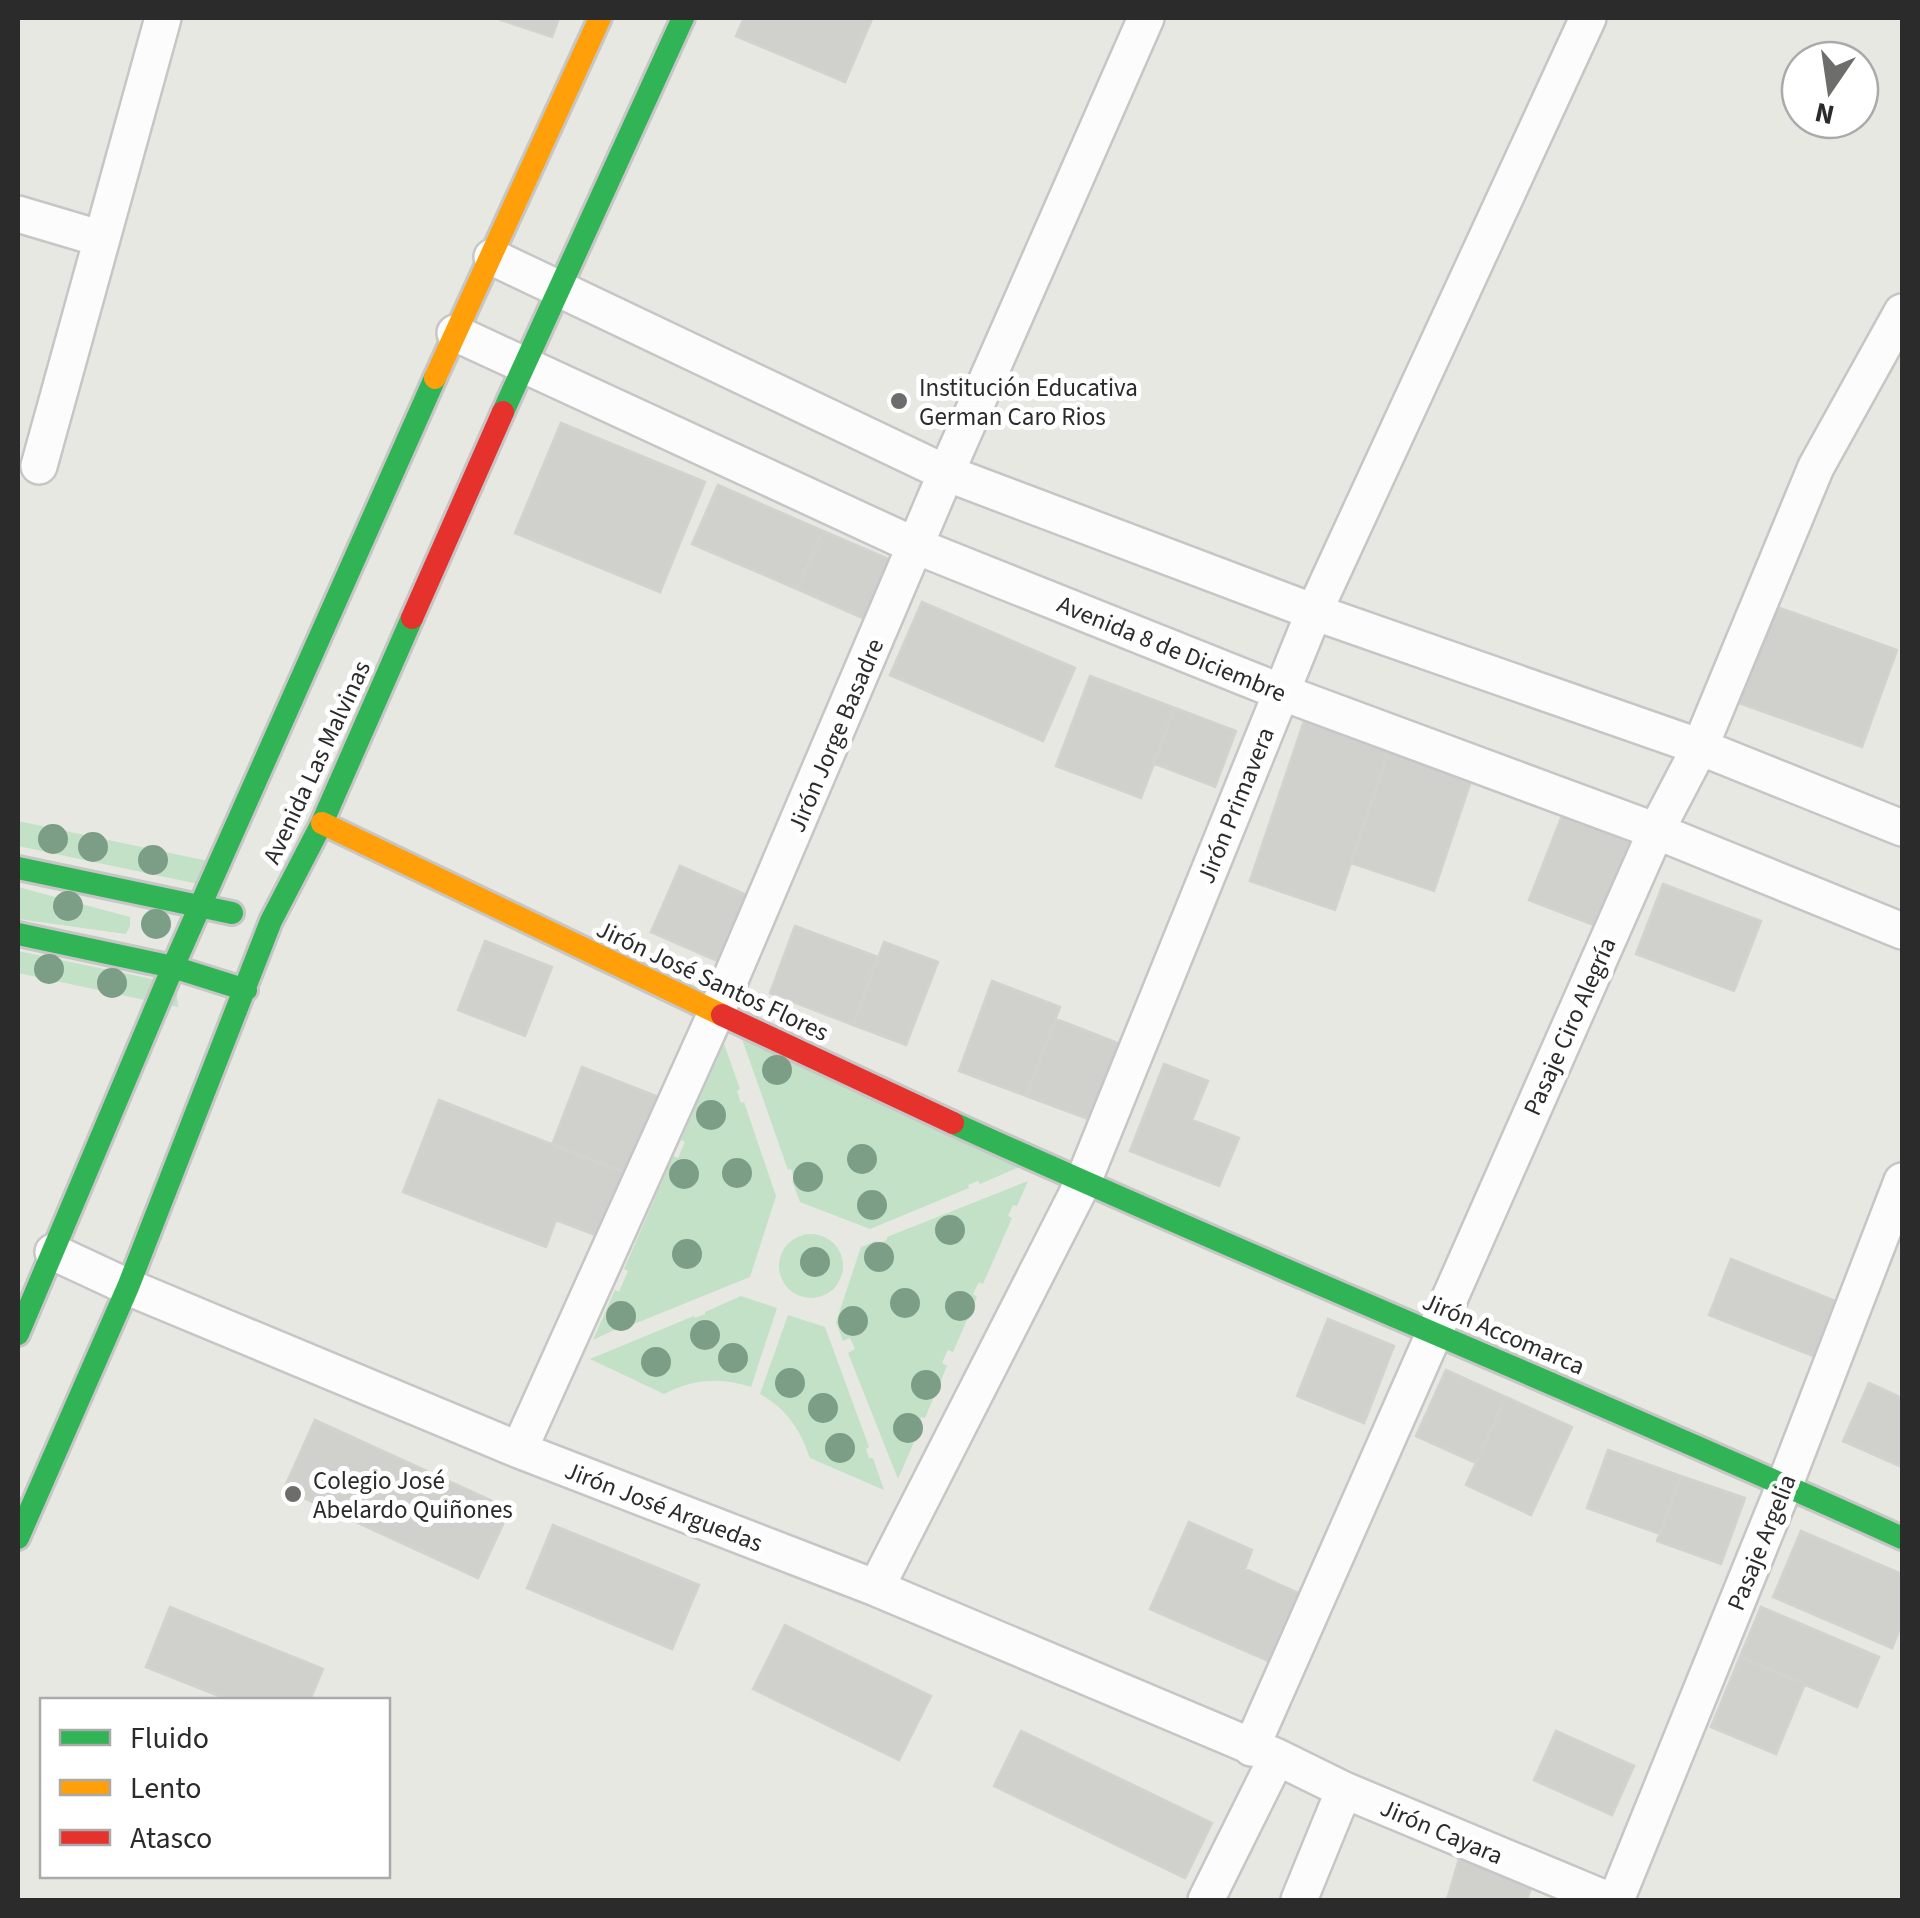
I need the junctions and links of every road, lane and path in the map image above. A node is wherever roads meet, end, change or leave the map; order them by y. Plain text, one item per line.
1 (163, 18) edge
2 (600, 18) edge
3 (683, 18) edge
4 (1146, 18) edge
5 (1588, 18) edge
6 (18, 214) edge
7 (102, 239) junction
8 (492, 257) junction
9 (558, 288) junction
10 (1902, 312) edge
11 (455, 333) junction
12 (523, 365) junction
13 (40, 466) dead end
14 (946, 472) junction
15 (916, 546) junction
16 (1314, 612) junction
17 (1281, 692) junction
18 (1700, 747) junction
19 (322, 823) junction
20 (1902, 828) edge
21 (1656, 831) junction
22 (18, 868) edge
23 (200, 906) junction
24 (271, 920) junction
25 (1902, 931) edge
26 (18, 934) edge
27 (172, 967) junction
28 (246, 990) junction
29 (716, 1012) junction
30 (1902, 1181) edge
31 (1083, 1182) junction
32 (52, 1252) junction
33 (128, 1287) junction
34 (1433, 1333) junction
35 (18, 1334) edge
36 (519, 1450) junction
37 (1785, 1484) junction
38 (18, 1538) edge
39 (1902, 1538) edge
40 (876, 1588) junction
41 (1264, 1753) junction
42 (1344, 1790) junction
43 (1206, 1900) edge
44 (1298, 1900) edge
45 (1612, 1900) edge

1 - 7 street
2 - 8 street, Avenida Las Malvinas
3 - 9 street, Avenida Las Malvinas
4 - 14 street, Jirón Jorge Basadre
5 - 16 street, Jirón Primavera
6 - 7 street
7 - 13 street
8 - 9 street
8 - 11 street, Avenida Las Malvinas
9 - 12 street, Avenida Las Malvinas
9 - 14 street
10 - 18 street, Pasaje Ciro Alegría
11 - 12 street, Avenida 8 de Diciembre
11 - 23 street, Avenida Las Malvinas
12 - 15 street, Avenida 8 de Diciembre
12 - 19 street, Avenida Las Malvinas
14 - 15 street, Jirón Jorge Basadre
14 - 16 street
15 - 17 street, Avenida 8 de Diciembre
15 - 29 street, Jirón Jorge Basadre
16 - 17 street, Jirón Primavera
16 - 18 street
17 - 21 street, Avenida 8 de Diciembre
17 - 31 street, Jirón Primavera
18 - 20 street
18 - 21 street, Pasaje Ciro Alegría
19 - 24 street, Avenida Las Malvinas
19 - 29 street, Jirón José Santos Flores
21 - 25 street, Avenida 8 de Diciembre
21 - 34 street, Pasaje Ciro Alegría
22 - 23 street
23 - 24 street
23 - 27 street, Avenida Las Malvinas
24 - 28 street, Avenida Las Malvinas
26 - 27 street
27 - 28 street
27 - 32 street, Avenida Las Malvinas
28 - 33 street, Avenida Las Malvinas
29 - 31 street, Jirón José Santos Flores
29 - 36 street, Jirón Jorge Basadre
30 - 37 street, Pasaje Argelia
31 - 34 street, Jirón Accomarca
31 - 40 street, Jirón Primavera
32 - 33 street, Jirón José Arguedas
32 - 35 street, Avenida Las Malvinas
33 - 36 street, Jirón José Arguedas
33 - 38 street, Avenida Las Malvinas
34 - 37 street, Jirón Accomarca
34 - 41 street, Pasaje Ciro Alegría
36 - 40 street, Jirón José Arguedas
37 - 39 street, Jirón Accomarca
37 - 45 street, Pasaje Argelia
40 - 41 street, Jirón José Arguedas
41 - 42 street, Jirón Cayara
41 - 43 street, Pasaje Ciro Alegría
42 - 44 street
42 - 45 street, Jirón Cayara

